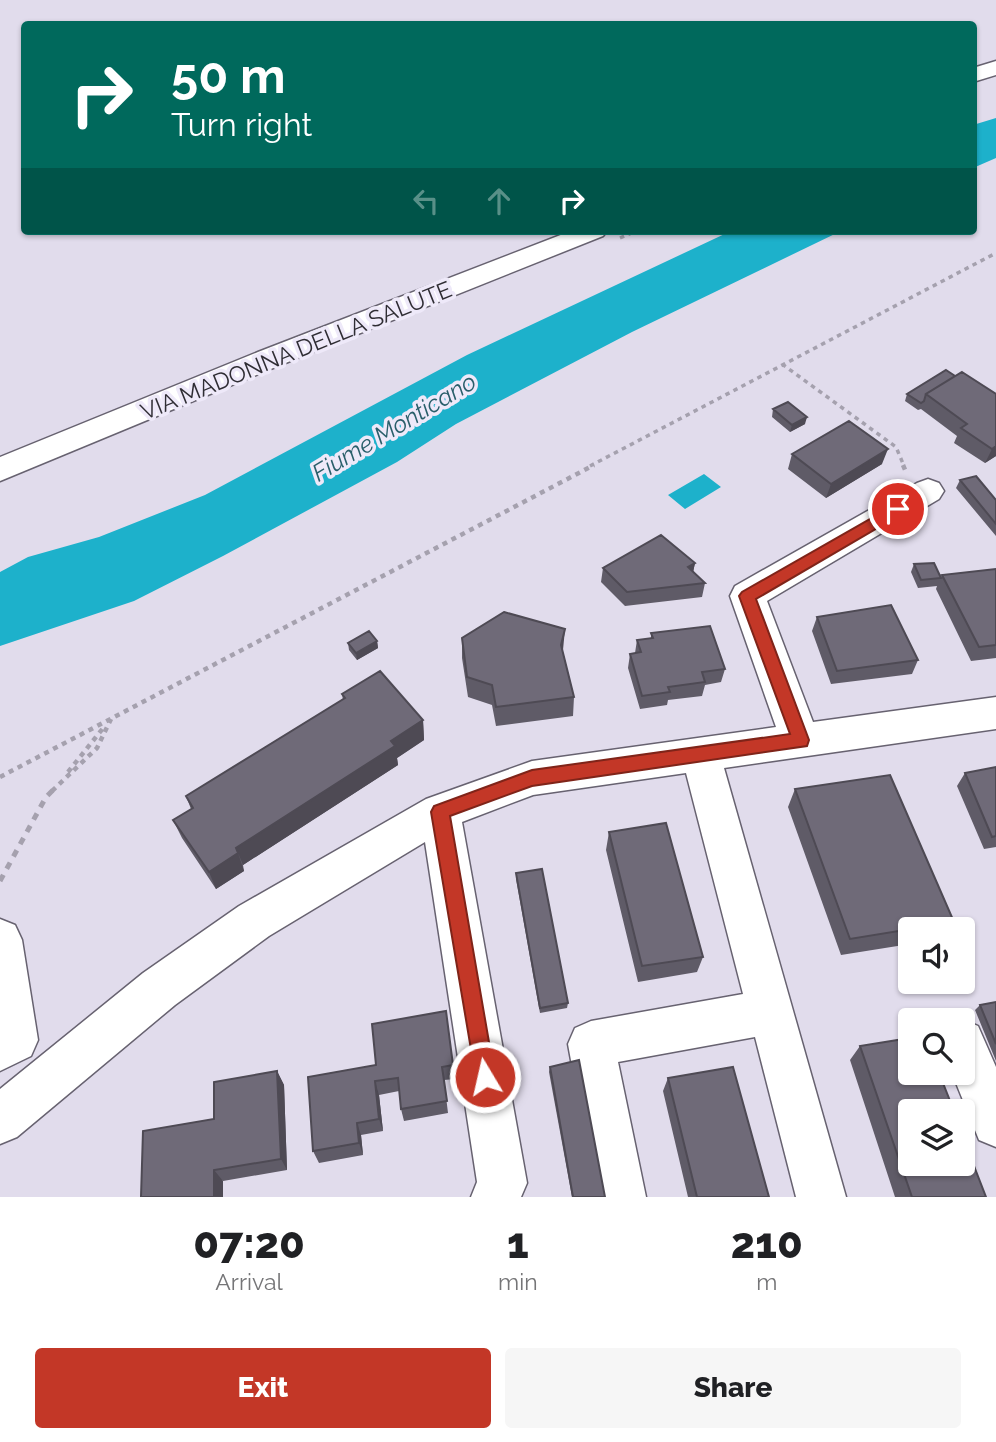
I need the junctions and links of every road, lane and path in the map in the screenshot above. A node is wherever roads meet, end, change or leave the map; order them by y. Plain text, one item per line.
1 (996, 68) edge
2 (977, 74) edge
3 (584, 235) edge
4 (996, 253) edge
5 (782, 364) junction
6 (0, 470) edge
7 (924, 494) joint
8 (996, 713) edge
9 (111, 718) junction
10 (800, 740) junction
11 (701, 755) junction
12 (0, 777) edge
13 (440, 812) junction
14 (0, 881) edge
15 (0, 940) edge
16 (769, 1012) junction
17 (0, 1048) edge
18 (975, 1072) edge
19 (0, 1120) edge
20 (996, 1123) edge
21 (496, 1197) edge
22 (621, 1197) edge
23 (821, 1197) edge

1 - 2 street
3 - 6 street, VIA MADONNA DELLA SALUTE
4 - 5 path
5 - 7 path
5 - 9 path
7 - 10 street
8 - 10 street
9 - 12 path
9 - 14 path
10 - 11 street
11 - 13 street
11 - 16 street
13 - 19 street
13 - 21 street
15 - 17 street
16 - 22 street
16 - 23 street
18 - 20 street

